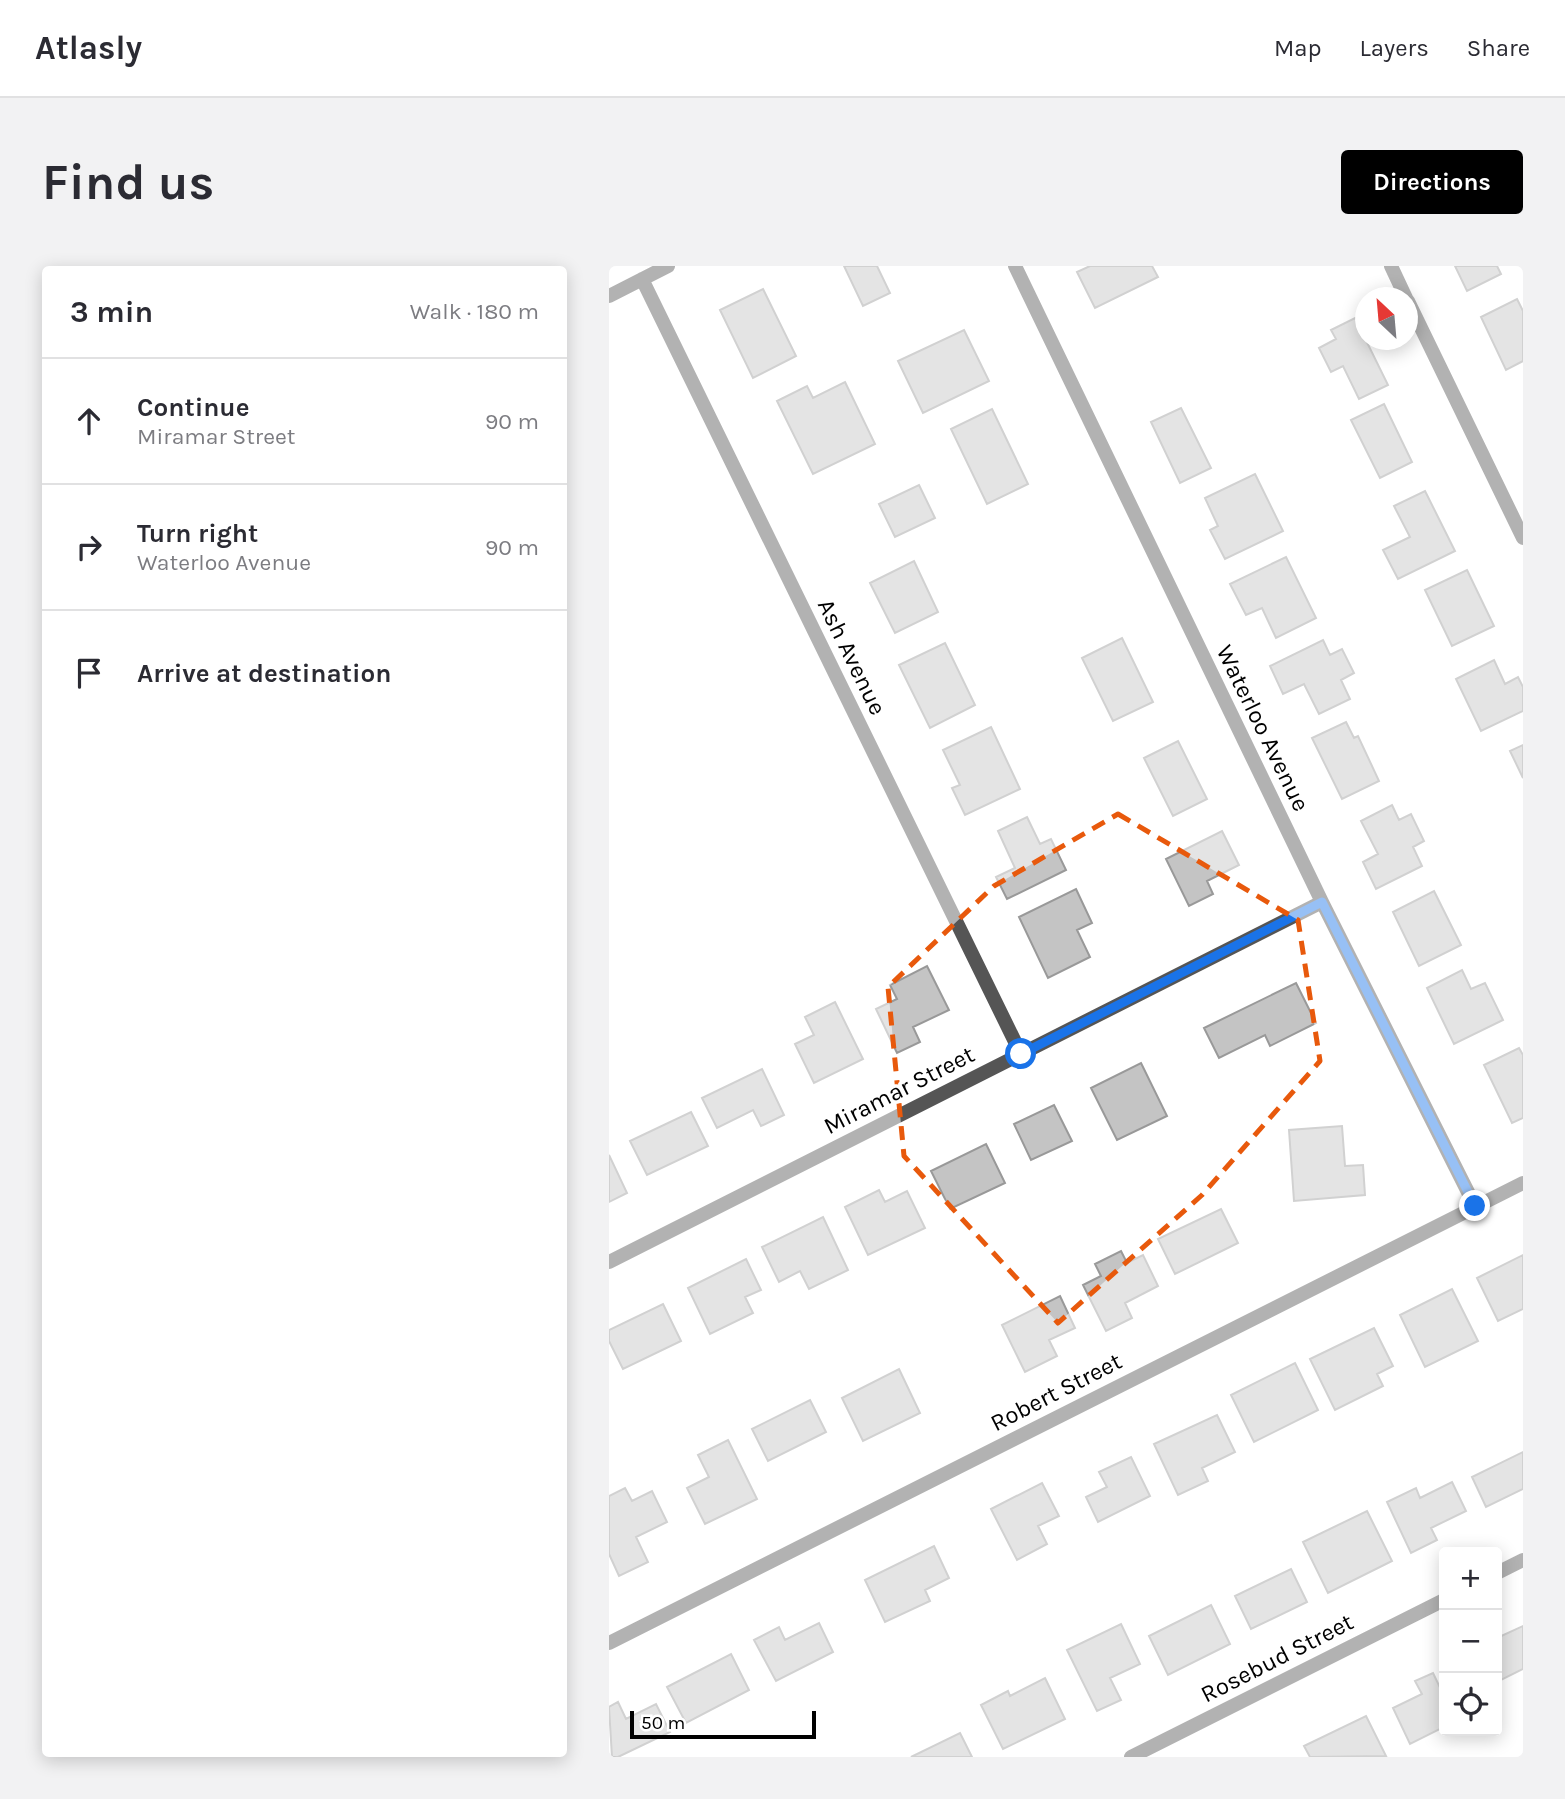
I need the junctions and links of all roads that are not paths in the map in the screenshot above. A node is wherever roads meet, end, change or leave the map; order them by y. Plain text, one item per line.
1 (668, 266) edge
2 (1015, 266) edge
3 (1391, 266) edge
4 (642, 279) junction
5 (1401, 287) edge
6 (609, 296) edge
7 (1418, 322) edge
8 (1523, 538) edge
9 (1322, 902) junction
10 (1021, 1054) junction
11 (1523, 1183) edge
12 (1475, 1206) junction
13 (609, 1262) edge
14 (1523, 1560) edge
15 (1502, 1570) edge
16 (1439, 1603) edge
17 (609, 1643) edge
18 (1131, 1757) edge

1 - 4 street
2 - 9 street, Waterloo Avenue
3 - 5 street
4 - 6 street
4 - 10 street, Ash Avenue
7 - 8 street
9 - 10 street, Miramar Street
9 - 12 street, Waterloo Avenue
10 - 13 street, Miramar Street
11 - 12 street, Robert Street
12 - 17 street, Robert Street
14 - 15 street
16 - 18 street, Rosebud Street

